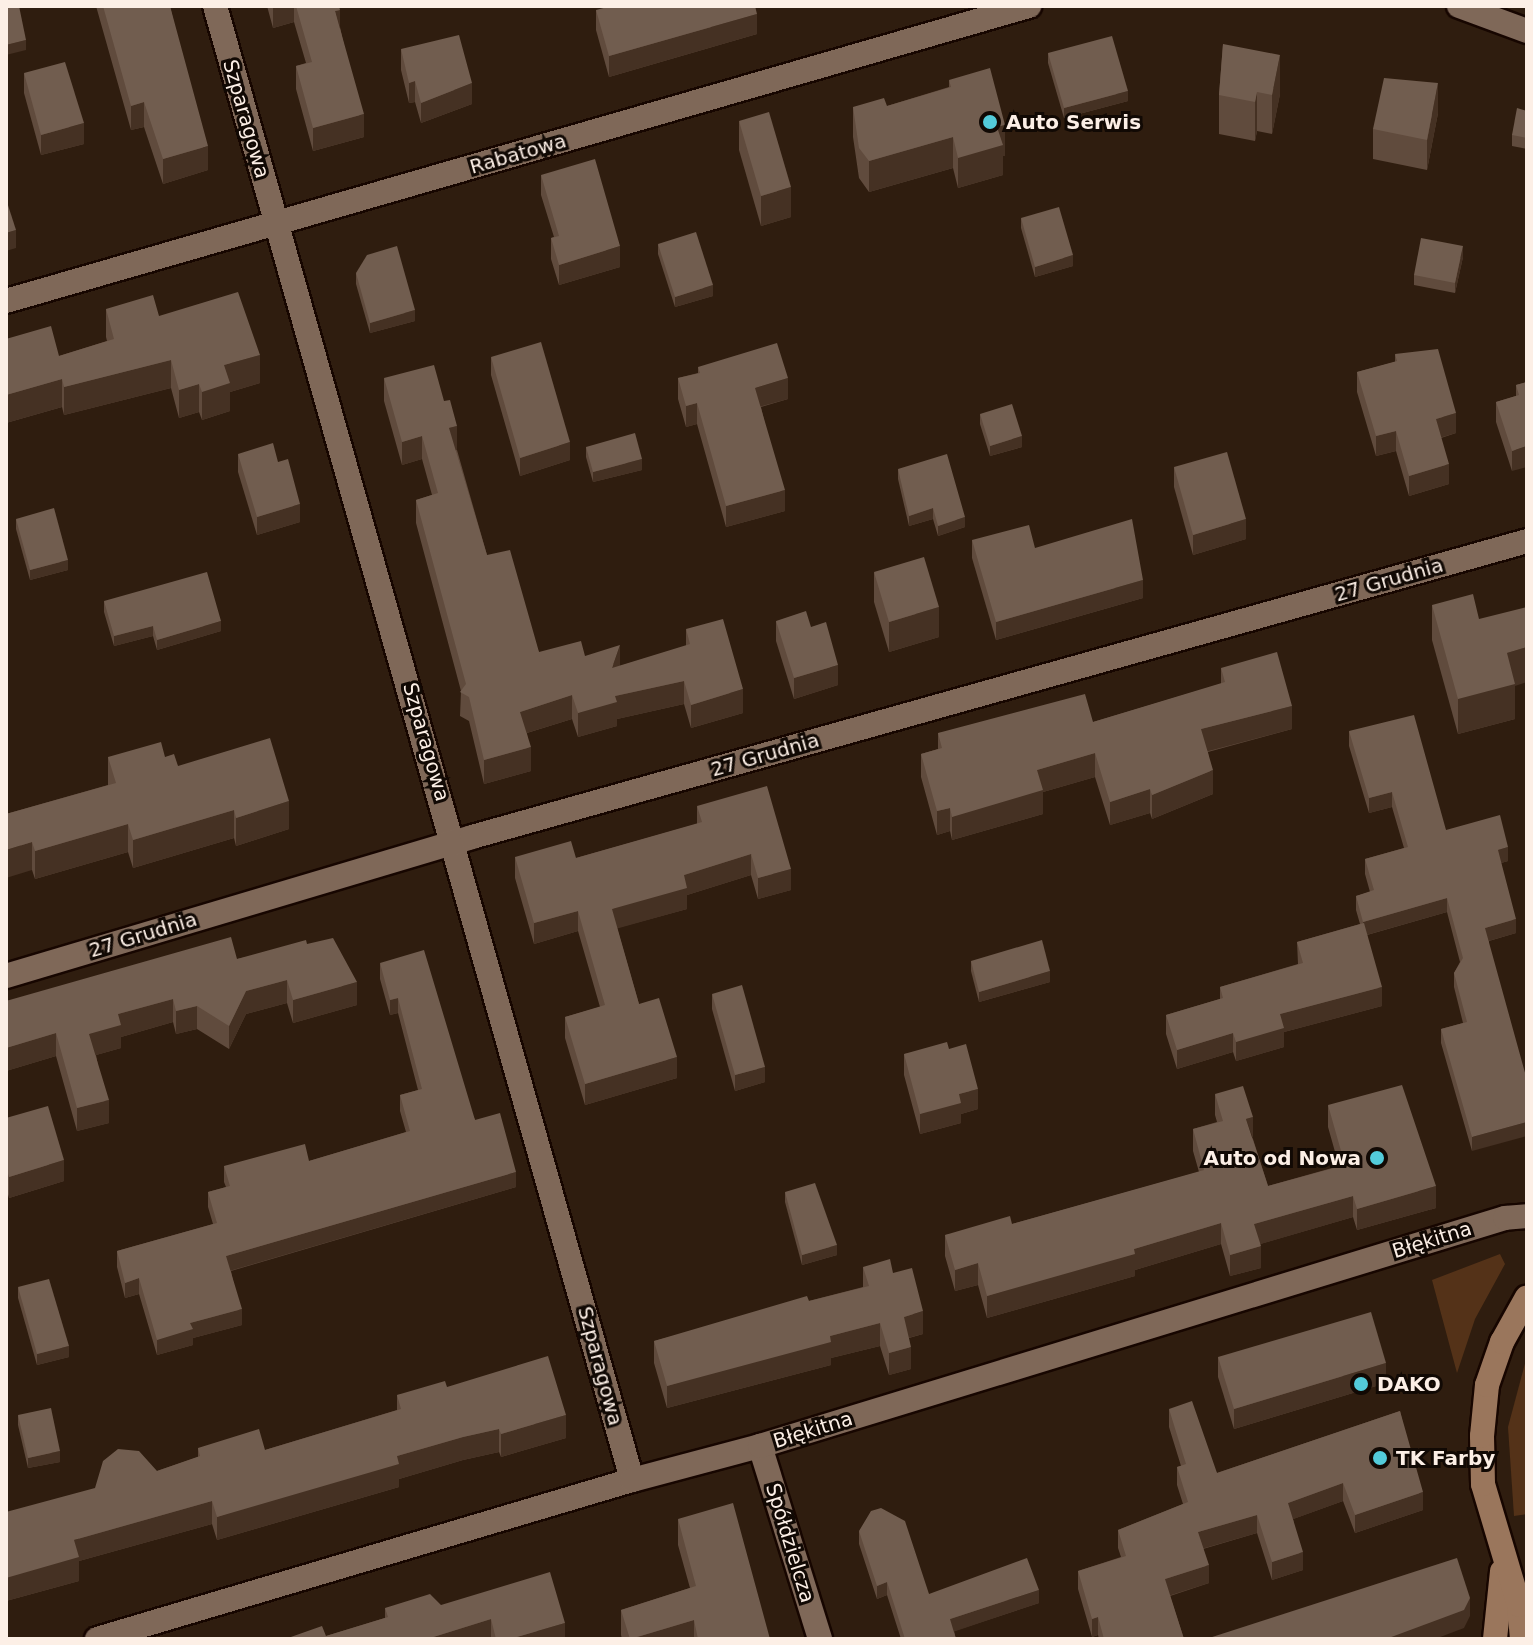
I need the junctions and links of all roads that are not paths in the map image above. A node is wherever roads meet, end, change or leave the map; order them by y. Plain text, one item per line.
1 (215, 6) edge
2 (1029, 6) edge
3 (1459, 6) edge
4 (1527, 31) edge
5 (275, 224) junction
6 (6, 301) edge
7 (1527, 541) edge
8 (455, 842) junction
9 (6, 976) edge
10 (1527, 1216) edge
11 (1527, 1297) edge
12 (760, 1446) junction
13 (632, 1480) junction
14 (1503, 1564) junction
15 (145, 1632) edge
16 (97, 1639) edge
17 (820, 1639) edge
18 (1495, 1639) edge
19 (1522, 1639) edge

1 - 5 street, Szparagowa
2 - 5 street, Rabatowa
3 - 4 street
5 - 6 street, Rabatowa
5 - 8 street, Szparagowa
7 - 8 street, 27 Grudnia
8 - 9 street, 27 Grudnia
8 - 13 street, Szparagowa
10 - 12 street, Błękitna
11 - 14 main road
12 - 13 street, Błękitna
12 - 17 street, Spółdzielcza
13 - 15 street, Błękitna
14 - 18 main road
14 - 19 main road
15 - 16 street, Błękitna

